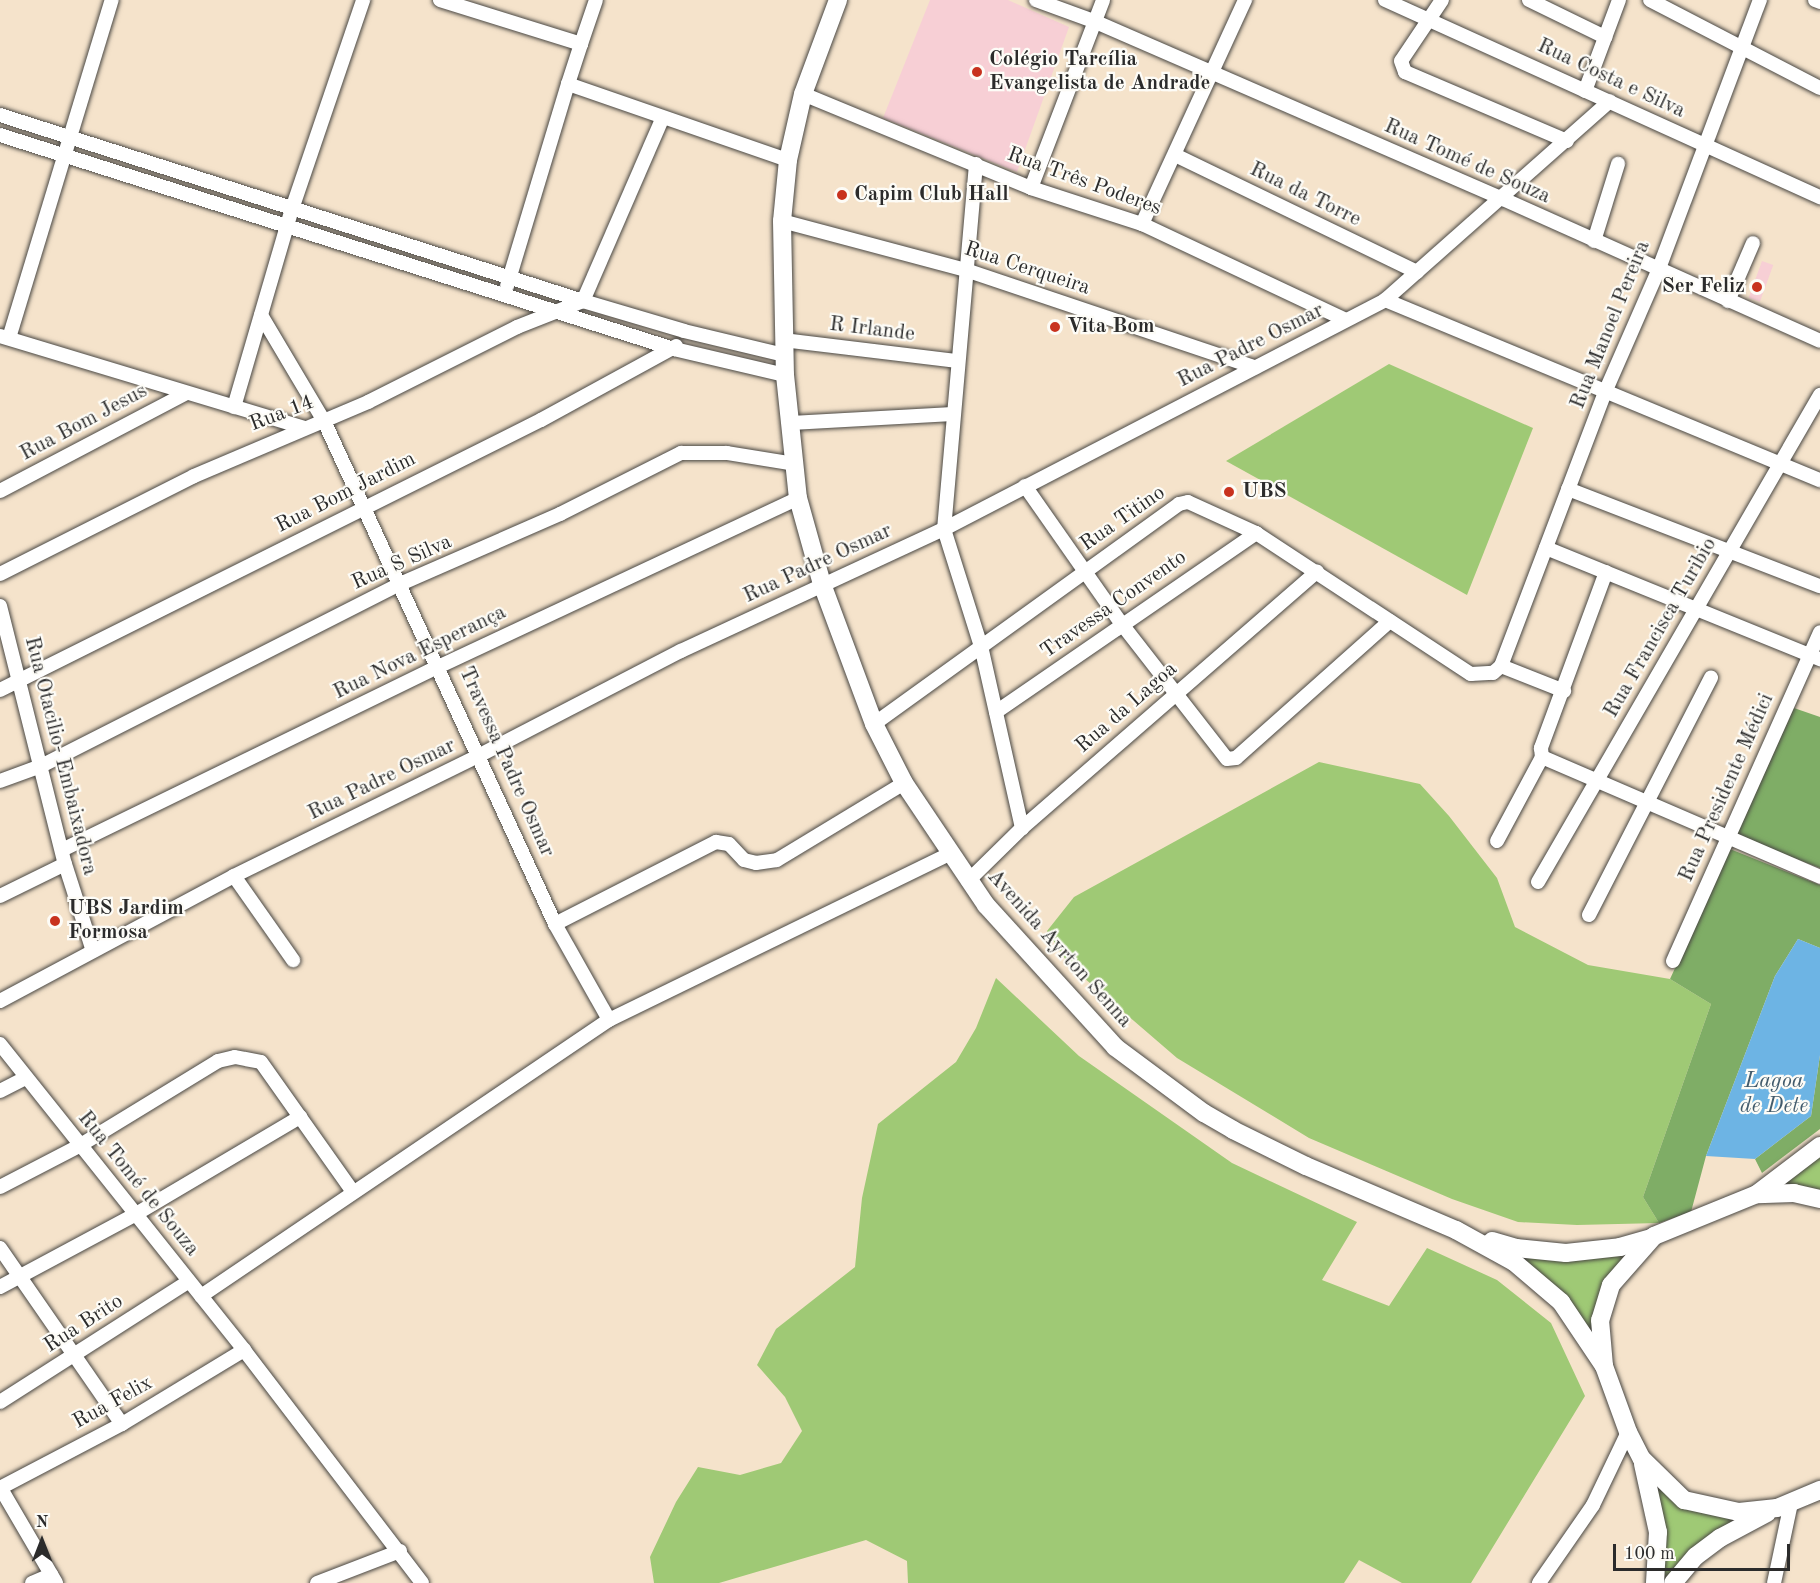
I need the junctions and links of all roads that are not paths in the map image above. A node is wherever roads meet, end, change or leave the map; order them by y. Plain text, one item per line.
1 (112, 0) edge
2 (363, 0) edge
3 (440, 0) edge
4 (596, 0) edge
5 (838, 0) edge
6 (1036, 0) edge
7 (1103, 0) edge
8 (1245, 0) edge
9 (1385, 0) edge
10 (1442, 0) edge
11 (1529, 0) edge
12 (1619, 0) edge
13 (1650, 0) edge
14 (1760, 0) edge
15 (1815, 0) edge
16 (1820, 2) edge
17 (477, 5) edge
18 (1430, 17) junction
19 (1096, 22) junction
20 (1605, 37) junction
21 (581, 44) junction
22 (1742, 45) junction
23 (1209, 74) junction
24 (568, 84) junction
25 (1820, 88) edge
26 (1585, 91) junction
27 (803, 94) junction
28 (1610, 101) junction
29 (0, 115) edge
30 (662, 119) junction
31 (0, 135) edge
32 (72, 139) junction
33 (1567, 141) junction
34 (1704, 145) junction
35 (1175, 155) junction
36 (67, 157) junction
37 (788, 160) junction
38 (976, 164) junction
39 (1618, 164) dead end
40 (1031, 188) junction
41 (1820, 197) edge
42 (1503, 199) junction
43 (292, 209) junction
44 (782, 220) junction
45 (1142, 224) junction
46 (288, 225) junction
47 (1594, 241) junction
48 (1753, 243) dead end
49 (966, 270) junction
50 (1658, 271) junction
51 (1417, 272) junction
52 (509, 277) junction
53 (505, 294) junction
54 (583, 300) junction
55 (1385, 300) junction
56 (1728, 302) junction
57 (561, 310) junction
58 (261, 315) junction
59 (1346, 320) junction
60 (684, 331) junction
61 (5, 337) edge
62 (1820, 342) edge
63 (783, 347) junction
64 (674, 349) junction
65 (956, 361) junction
66 (1255, 367) junction
67 (785, 375) junction
68 (1606, 390) junction
69 (187, 393) junction
70 (1820, 395) edge
71 (234, 407) junction
72 (953, 414) junction
73 (324, 421) junction
74 (790, 423) junction
75 (304, 428) junction
76 (1781, 463) junction
77 (795, 464) junction
78 (1820, 480) edge
79 (1025, 486) junction
80 (1568, 489) junction
81 (0, 491) edge
82 (798, 498) junction
83 (365, 506) junction
84 (944, 529) junction
85 (1256, 533) junction
86 (1546, 548) junction
87 (1730, 551) junction
88 (1085, 572) junction
89 (1317, 572) junction
90 (1606, 572) junction
91 (0, 574) edge
92 (400, 584) junction
93 (822, 584) junction
94 (1820, 586) edge
95 (0, 606) edge
96 (1696, 609) junction
97 (1390, 621) junction
98 (1121, 623) junction
99 (1820, 632) edge
100 (981, 646) junction
101 (1815, 657) edge
102 (440, 666) junction
103 (1501, 666) junction
104 (1712, 678) dead end
105 (19, 682) junction
106 (0, 690) edge
107 (1564, 691) junction
108 (1175, 694) junction
109 (996, 712) junction
110 (874, 724) junction
111 (1541, 753) junction
112 (480, 755) junction
113 (41, 766) junction
114 (0, 781) edge
115 (1596, 782) junction
116 (904, 783) junction
117 (1646, 804) junction
118 (1022, 828) junction
119 (1728, 838) junction
120 (1497, 841) dead end
121 (62, 850) junction
122 (950, 854) junction
123 (65, 864) junction
124 (234, 876) junction
125 (1820, 877) edge
126 (968, 881) junction
127 (1538, 882) dead end
128 (0, 896) edge
129 (1589, 915) dead end
130 (555, 924) junction
131 (93, 951) junction
132 (293, 960) dead end
133 (1673, 961) dead end
134 (0, 1001) edge
135 (609, 1020) junction
136 (0, 1044) edge
137 (25, 1078) junction
138 (0, 1091) edge
139 (300, 1117) junction
140 (79, 1146) junction
141 (1820, 1146) edge
142 (0, 1187) edge
143 (353, 1192) junction
144 (1757, 1194) junction
145 (1820, 1199) edge
146 (136, 1214) junction
147 (1456, 1230) junction
148 (1654, 1236) junction
149 (0, 1248) edge
150 (20, 1276) junction
151 (189, 1281) junction
152 (0, 1287) edge
153 (201, 1296) junction
154 (244, 1350) junction
155 (76, 1355) junction
156 (1604, 1366) junction
157 (0, 1402) edge
158 (122, 1424) junction
159 (1628, 1432) junction
160 (1642, 1459) junction
161 (0, 1488) edge
162 (1820, 1491) edge
163 (1784, 1505) junction
164 (400, 1551) junction
165 (54, 1579) edge
166 (32, 1583) edge
167 (316, 1583) edge
168 (422, 1583) edge
169 (1539, 1583) edge
170 (1655, 1583) edge
171 (1673, 1583) edge
172 (1774, 1583) edge

1 - 32 street
2 - 43 street
3 - 17 street
4 - 21 street
5 - 27 main road, Avenida Ayrton Senna
6 - 19 street, Rua Tomé de Souza
7 - 19 street
8 - 23 street
9 - 18 street, Rua Costa e Silva
10 - 18 street
11 - 20 street
12 - 20 street
13 - 22 street
14 - 22 street, Rua Manoel Pereira
15 - 16 street
17 - 21 street
18 - 26 street, Rua Costa e Silva
18 - 33 street
19 - 23 street, Rua Tomé de Souza
19 - 40 street
20 - 26 street
21 - 24 street
22 - 25 street
22 - 34 street, Rua Manoel Pereira
23 - 35 street
23 - 42 street, Rua Tomé de Souza
24 - 30 street
24 - 52 street
26 - 28 street, Rua Costa e Silva
27 - 37 main road, Avenida Ayrton Senna
27 - 38 street, Rua Três Poderes
28 - 33 street, Rua Padre Osmar
28 - 34 street, Rua Costa e Silva
29 - 32 street, R Irlande
30 - 37 street
30 - 54 street
31 - 36 street
32 - 36 street
32 - 43 street, R Irlande
33 - 42 street, Rua Padre Osmar
34 - 41 street, Rua Costa e Silva
34 - 50 street, Rua Manoel Pereira
35 - 45 street
35 - 51 street, Rua da Torre
36 - 46 street
36 - 61 street
37 - 44 main road, Avenida Ayrton Senna
38 - 40 street, Rua Três Poderes
38 - 49 street
39 - 47 street
40 - 45 street, Rua Três Poderes
42 - 47 street, Rua Tomé de Souza
42 - 51 street, Rua Padre Osmar
43 - 46 street
43 - 52 street, R Irlande
44 - 49 street, Rua Cerqueira
44 - 63 main road, Avenida Ayrton Senna
45 - 59 street, Rua Três Poderes
46 - 53 street
46 - 58 street
47 - 50 street, Rua Tomé de Souza
48 - 56 street
49 - 65 street
49 - 66 street, Rua Cerqueira
50 - 56 street, Rua Tomé de Souza
50 - 68 street, Rua Manoel Pereira
51 - 55 street, Rua Padre Osmar
52 - 53 street
52 - 54 street, R Irlande
53 - 57 street
54 - 57 street, Rua 14
54 - 60 street, R Irlande
55 - 59 street, Rua Padre Osmar
55 - 68 street
56 - 62 street, Rua Tomé de Souza
57 - 64 street
57 - 73 street, Rua 14
58 - 71 street
58 - 73 street, Travessa Padre Osmar
59 - 66 street, Rua Padre Osmar
60 - 63 street, R Irlande
60 - 64 street
61 - 69 street
63 - 65 street, R Irlande
63 - 67 main road, Avenida Ayrton Senna
64 - 67 street
64 - 83 street, Rua Bom Jardim
65 - 72 street
66 - 79 street, Rua Padre Osmar
67 - 74 main road, Avenida Ayrton Senna
68 - 76 street
68 - 80 street, Rua Manoel Pereira
69 - 71 street
69 - 81 street, Rua Bom Jesus
70 - 76 street, Rua Francisca Turibio
71 - 75 street
72 - 74 street
72 - 84 street
73 - 75 street, Rua 14
73 - 83 street, Travessa Padre Osmar
74 - 77 main road, Avenida Ayrton Senna
75 - 91 street, Rua 14
76 - 78 street
76 - 87 street, Rua Francisca Turibio
77 - 82 main road, Avenida Ayrton Senna
77 - 92 street, Rua S Silva
79 - 84 street, Rua Padre Osmar
79 - 88 street
80 - 86 street, Rua Manoel Pereira
80 - 87 street
82 - 93 main road, Avenida Ayrton Senna
82 - 102 street, Rua Nova Esperança
83 - 92 street, Travessa Padre Osmar
83 - 105 street, Rua Bom Jardim
84 - 93 street, Rua Padre Osmar
84 - 100 street
85 - 88 street, Rua Titino
85 - 89 street, Rua Titino
85 - 98 street, Travessa Convento
86 - 90 street
86 - 103 street, Rua Manoel Pereira
87 - 94 street
87 - 96 street, Rua Francisca Turibio
88 - 98 street
88 - 100 street, Rua Titino
89 - 97 street, Rua Titino
89 - 108 street, Rua da Lagoa
90 - 96 street
90 - 107 street
92 - 102 street, Travessa Padre Osmar
92 - 113 street, Rua S Silva
93 - 110 main road, Avenida Ayrton Senna
93 - 112 street, Rua Padre Osmar
95 - 105 street, Rua Otacilio- Embaixadora
96 - 101 street
96 - 115 street, Rua Francisca Turibio
97 - 103 street, Rua Titino
97 - 108 street
98 - 108 street
98 - 109 street, Travessa Convento
99 - 101 street, Rua Presidente Médici
100 - 109 street
100 - 110 street, Rua Titino
101 - 119 street, Rua Presidente Médici
102 - 112 street, Travessa Padre Osmar
102 - 121 street, Rua Nova Esperança
103 - 107 street
104 - 117 street
105 - 106 street
105 - 113 street, Rua Otacilio- Embaixadora
107 - 111 street
108 - 118 street, Rua da Lagoa
109 - 118 street
110 - 116 main road, Avenida Ayrton Senna
111 - 115 street
111 - 120 street
112 - 124 street, Rua Padre Osmar
112 - 130 street, Travessa Padre Osmar
113 - 114 street, Rua S Silva
113 - 121 street, Rua Otacilio- Embaixadora
115 - 117 street
115 - 127 street, Rua Francisca Turibio
116 - 122 main road, Avenida Ayrton Senna
116 - 130 street
117 - 119 street
117 - 129 street
118 - 126 street, Rua da Lagoa
119 - 125 street
119 - 133 street, Rua Presidente Médici
121 - 123 street, Rua Otacilio- Embaixadora
122 - 126 main road, Avenida Ayrton Senna
122 - 135 street
123 - 128 street
123 - 131 street, Rua Otacilio- Embaixadora
124 - 131 street, Rua Padre Osmar
124 - 132 street
126 - 147 main road, Avenida Ayrton Senna
130 - 135 street, Travessa Padre Osmar
131 - 134 street, Rua Padre Osmar
135 - 143 street
136 - 137 street, Rua Tomé de Souza
137 - 138 street
137 - 140 street, Rua Tomé de Souza
139 - 140 street
139 - 143 street
139 - 146 street
140 - 142 street
140 - 146 street, Rua Tomé de Souza
141 - 144 main road
143 - 153 street
144 - 145 main road
144 - 148 main road
146 - 150 street
146 - 151 street, Rua Tomé de Souza
147 - 148 main road, Avenida Ayrton Senna
147 - 156 main road, Avenida Ayrton Senna
148 - 156 main road
149 - 150 street
150 - 152 street
150 - 155 street
151 - 153 street, Rua Tomé de Souza
151 - 155 street, Rua Brito
153 - 154 street, Rua Tomé de Souza
154 - 158 street, Rua Felix
154 - 164 street, Rua Tomé de Souza
155 - 157 street, Rua Brito
155 - 158 street
156 - 159 main road
158 - 161 street, Rua Felix
159 - 160 main road
159 - 169 street
160 - 163 main road
160 - 170 main road
161 - 165 street
162 - 163 main road
163 - 171 main road
163 - 172 street
164 - 167 street
164 - 168 street, Rua Tomé de Souza
165 - 166 street

